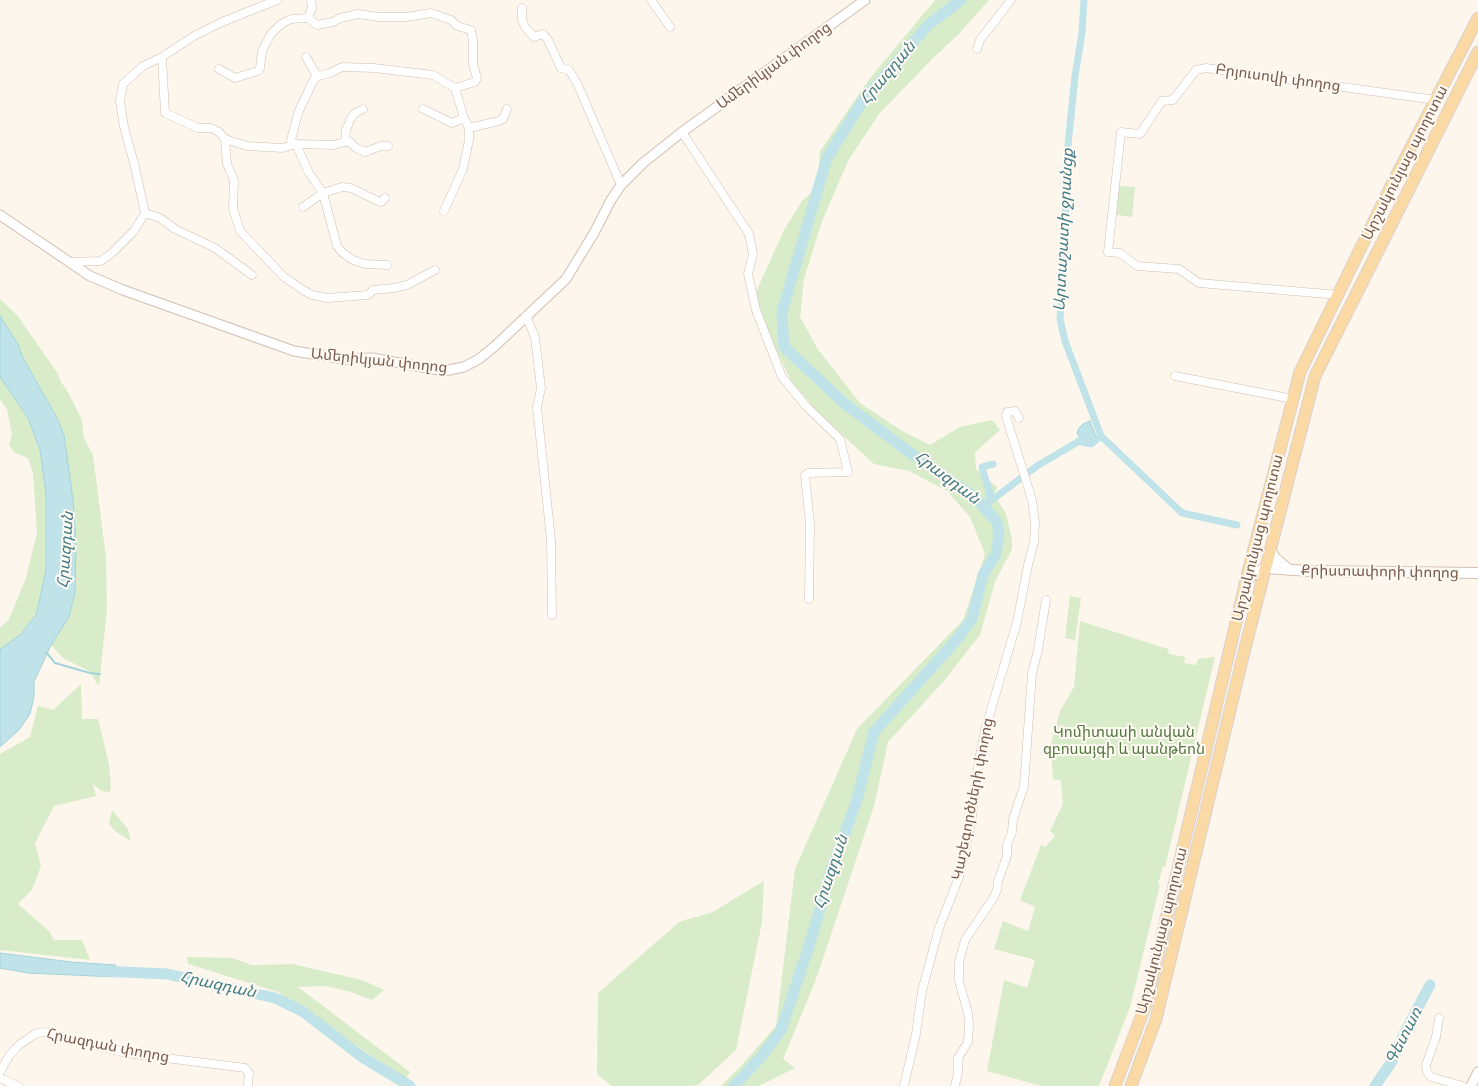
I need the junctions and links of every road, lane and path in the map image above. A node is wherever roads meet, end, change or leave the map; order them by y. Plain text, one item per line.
1 (277, 0) edge
2 (311, 0) edge
3 (651, 0) edge
4 (865, 0) edge
5 (1011, 0) edge
6 (522, 8) dead end
7 (308, 18) junction
8 (1478, 18) edge
9 (670, 27) dead end
10 (977, 49) dead end
11 (1478, 52) edge
12 (162, 57) junction
13 (306, 57) dead end
14 (219, 69) dead end
15 (317, 76) junction
16 (455, 88) junction
17 (1436, 100) junction
18 (363, 109) dead end
19 (423, 109) dead end
20 (507, 109) dead end
21 (464, 118) junction
22 (470, 128) junction
23 (682, 132) junction
24 (225, 140) junction
25 (345, 142) junction
26 (296, 144) junction
27 (388, 146) dead end
28 (1394, 180) junction
29 (621, 185) junction
30 (1409, 188) junction
31 (323, 192) junction
32 (386, 198) dead end
33 (303, 207) dead end
34 (1382, 207) junction
35 (444, 211) dead end
36 (145, 214) junction
37 (0, 215) edge
38 (1394, 215) junction
39 (68, 262) junction
40 (388, 266) dead end
41 (435, 270) dead end
42 (252, 276) dead end
43 (1338, 295) junction
44 (526, 316) junction
45 (1300, 372) junction
46 (1175, 376) dead end
47 (1315, 376) junction
48 (1292, 399) junction
49 (1019, 418) dead end
50 (1256, 545) junction
51 (1270, 550) junction
52 (1266, 568) junction
53 (1285, 570) junction
54 (1478, 573) edge
55 (1246, 582) junction
56 (809, 599) dead end
57 (1046, 600) dead end
58 (552, 614) dead end
59 (1439, 1018) dead end
60 (0, 1072) edge
61 (1478, 1072) edge
62 (0, 1078) edge
63 (18, 1086) edge
64 (248, 1086) edge
65 (904, 1086) edge
66 (955, 1086) edge
67 (1115, 1086) edge
68 (1131, 1086) edge
69 (1463, 1086) edge
70 (1471, 1086) edge

1 - 12 street
2 - 7 street
3 - 9 street
4 - 23 street, Ամերիկյան փողոց
5 - 10 street
6 - 29 street
7 - 14 street
7 - 16 street
8 - 17 main road, Արշակունյաց պողոտա
11 - 30 main road, Արշակունյաց պողոտա
12 - 24 street
12 - 36 street
13 - 15 street
15 - 16 street
15 - 26 street
16 - 21 street
17 - 28 main road, Արշակունյաց պողոտա
17 - 43 street, Բրյուսովի փողոց
18 - 25 street
19 - 21 street
20 - 22 street
21 - 22 street
22 - 35 street
23 - 29 street, Ամերիկյան փողոց
23 - 56 street
24 - 26 street
24 - 41 street
25 - 26 street
25 - 27 street
26 - 31 street
28 - 30 main road
28 - 34 main road, Արշակունյաց պողոտա
29 - 44 street, Ամերիկյան փողոց
30 - 38 main road, Արշակունյաց պողոտա
31 - 32 street
31 - 33 street
31 - 40 street
34 - 38 main road
34 - 43 main road, Արշակունյաց պողոտա
36 - 39 street
36 - 42 street
37 - 39 street, Ամերիկյան փողոց
38 - 47 main road, Արշակունյաց պողոտա
39 - 44 street, Ամերիկյան փողոց
43 - 45 main road, Արշակունյաց պողոտա
44 - 58 street
45 - 47 main road
45 - 48 main road, Արշակունյաց պողոտա
46 - 48 street
47 - 51 main road, Արշակունյաց պողոտա
48 - 50 main road, Արշակունյաց պողոտա
49 - 65 street, Կաշեգործների փողոց
50 - 52 main road
50 - 55 main road, Արշակունյաց պողոտա
51 - 52 main road, Արշակունյաց պողոտա
51 - 53 main road
52 - 53 main road, Քրիստափորի փողոց
52 - 55 main road
52 - 68 main road, Արշակունյաց պողոտա
53 - 54 main road, Քրիստափորի փողոց
55 - 67 main road, Արշակունյաց պողոտա
57 - 66 street
59 - 69 street
60 - 64 street, Հրազդան փողոց
61 - 70 street
62 - 63 street

